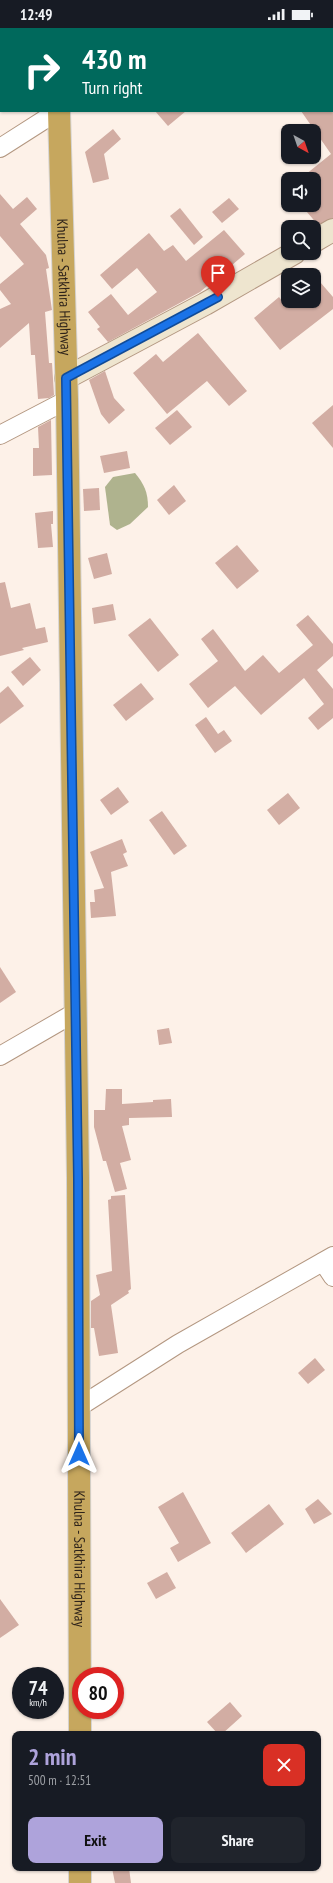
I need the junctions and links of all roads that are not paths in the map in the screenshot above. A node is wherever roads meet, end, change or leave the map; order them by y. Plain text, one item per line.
1 (57, 112) edge
2 (59, 112) edge
3 (0, 148) edge
4 (333, 230) edge
5 (321, 238) edge
6 (282, 260) edge
7 (66, 378) junction
8 (67, 400) junction
9 (0, 435) edge
10 (76, 1012) junction
11 (0, 1056) edge
12 (328, 1259) edge
13 (333, 1277) edge
14 (79, 1407) junction
15 (80, 1731) edge
16 (80, 1871) edge
17 (80, 1883) edge

1 - 3 street
2 - 7 highway, Khulna - Satkhira Highway
4 - 5 street
6 - 7 street
7 - 8 highway, Khulna - Satkhira Highway
8 - 9 street
8 - 10 highway, Khulna - Satkhira Highway
10 - 11 street
10 - 14 highway, Khulna - Satkhira Highway
12 - 13 street
12 - 14 street
14 - 15 highway, Khulna - Satkhira Highway
16 - 17 highway

